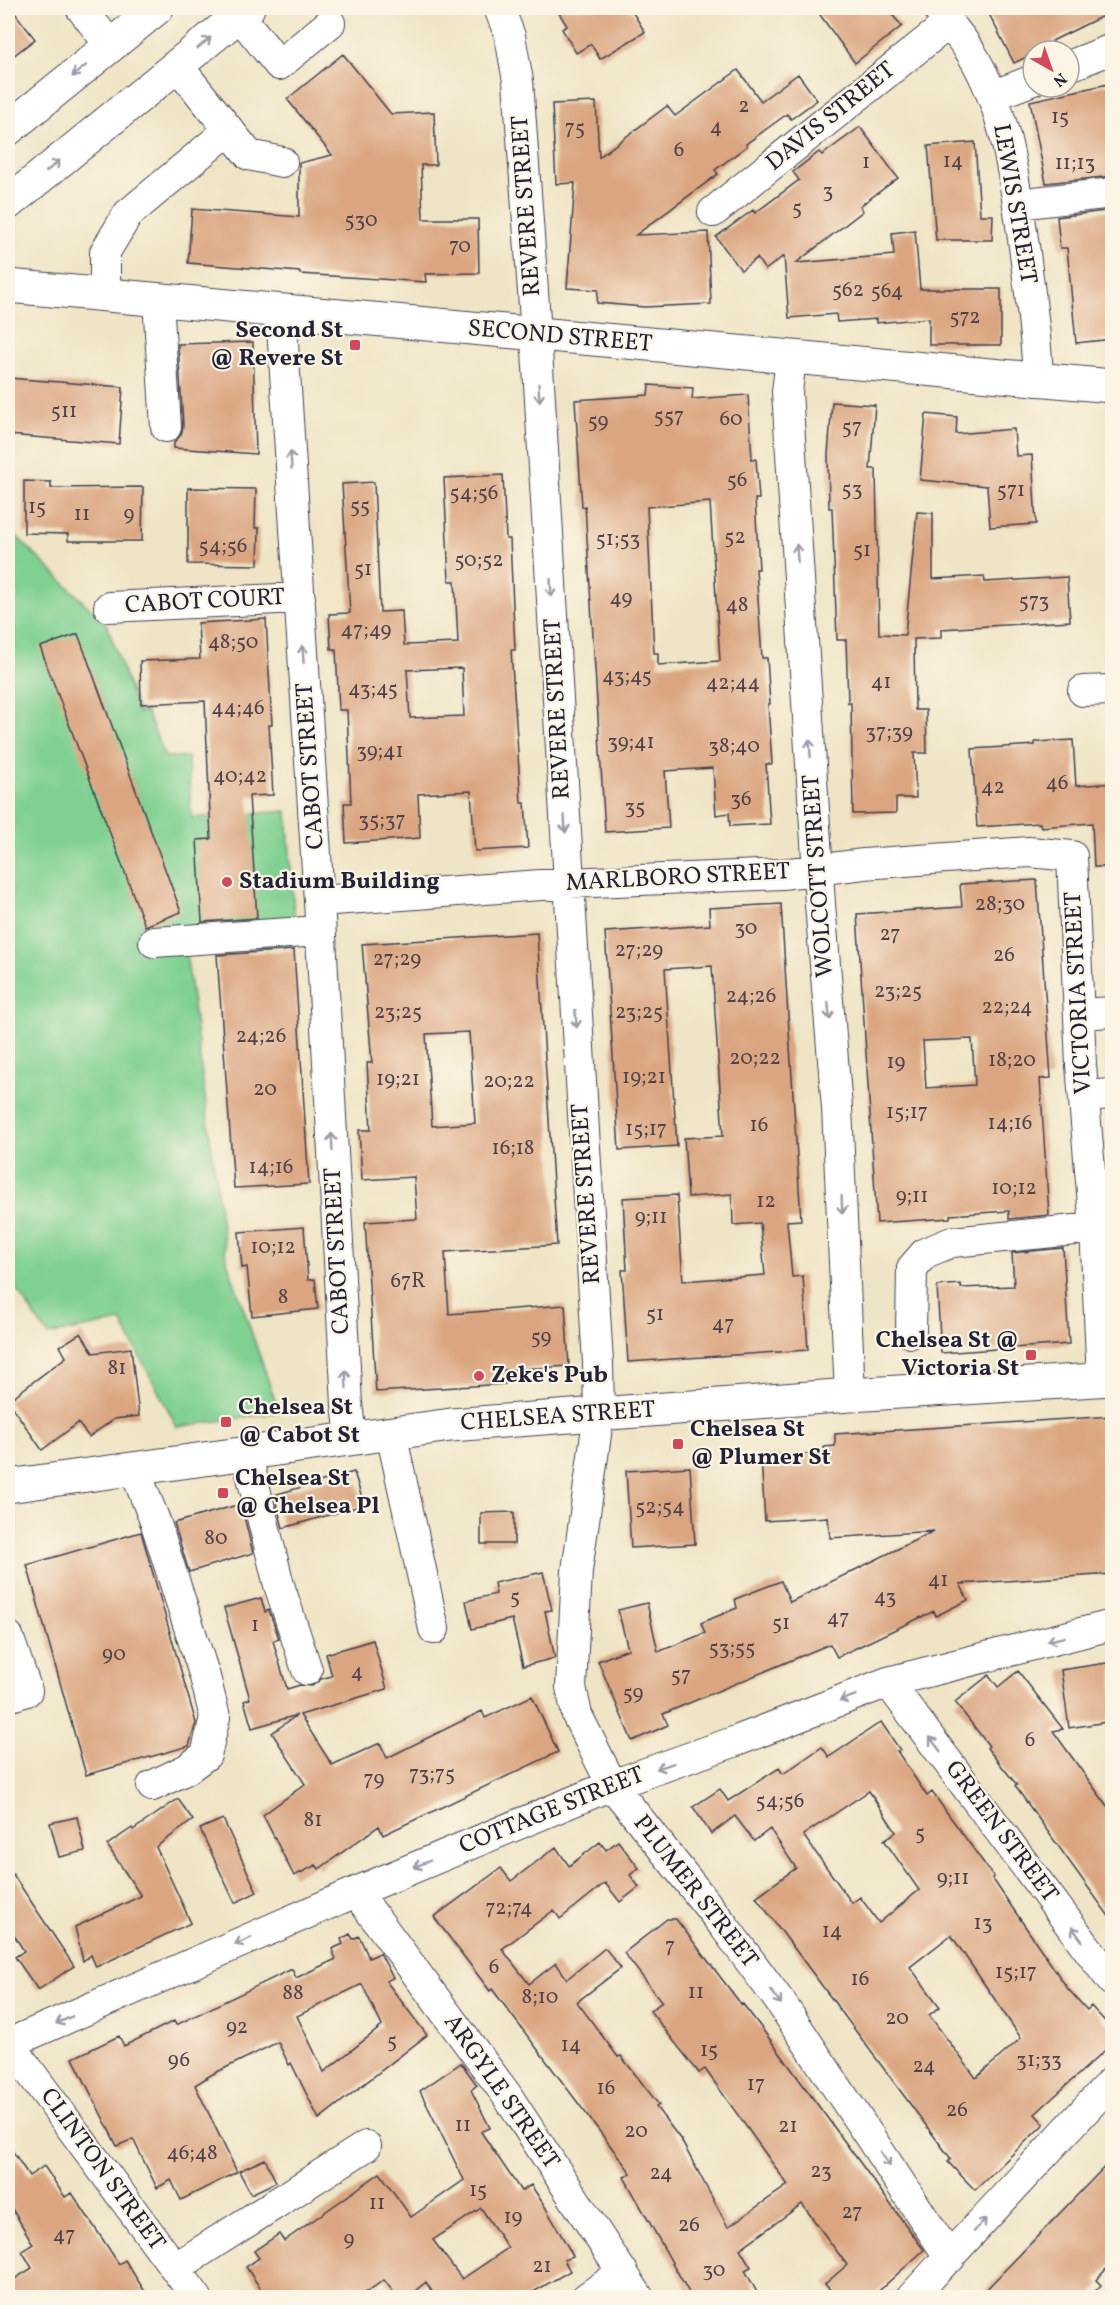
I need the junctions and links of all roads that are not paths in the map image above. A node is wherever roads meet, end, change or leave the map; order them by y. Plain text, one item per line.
1 (81, 8) edge
2 (157, 8) edge
3 (499, 8) edge
4 (244, 11) edge
5 (943, 15) edge
6 (330, 23) dead end
7 (110, 45) junction
8 (1113, 49) edge
9 (1081, 61) edge
10 (177, 66) junction
11 (1021, 85) edge
12 (992, 96) junction
13 (8, 129) edge
14 (229, 130) junction
15 (282, 162) dead end
16 (1113, 193) edge
17 (8, 203) edge
18 (1018, 204) junction
19 (714, 212) dead end
20 (8, 286) edge
21 (105, 295) junction
22 (158, 300) junction
23 (281, 311) junction
24 (536, 334) junction
25 (790, 358) junction
26 (1038, 381) junction
27 (1113, 386) edge
28 (166, 427) dead end
29 (300, 598) junction
30 (110, 607) dead end
31 (1113, 690) edge
32 (1083, 691) dead end
33 (1072, 856) joint
34 (818, 869) junction
35 (569, 883) junction
36 (319, 901) junction
37 (320, 931) junction
38 (154, 942) dead end
39 (1113, 1012) edge
40 (1079, 1014) junction
41 (1098, 1095) edge
42 (1101, 1171) edge
43 (1101, 1222) edge
44 (1105, 1298) edge
45 (911, 1333) dead end
46 (1107, 1380) edge
47 (850, 1395) junction
48 (599, 1413) junction
49 (391, 1433) junction
50 (351, 1437) junction
51 (246, 1453) junction
52 (134, 1468) junction
53 (8, 1486) edge
54 (1113, 1625) edge
55 (434, 1629) dead end
56 (8, 1636) edge
57 (307, 1670) dead end
58 (888, 1683) junction
59 (17, 1694) edge
60 (612, 1785) junction
61 (152, 1786) dead end
62 (356, 1892) junction
63 (1113, 1981) edge
64 (8, 2043) edge
65 (1113, 2081) edge
66 (366, 2146) dead end
67 (950, 2258) junction
68 (175, 2268) junction
69 (623, 2272) junction
70 (197, 2298) edge
71 (586, 2298) edge
72 (639, 2298) edge
73 (911, 2298) edge

1 - 7 street
2 - 7 main road
3 - 24 street, REVERE STREET
4 - 6 street
10 -> 4 main road
5 - 12 street, LEWIS STREET
5 - 19 street, DAVIS STREET
7 -> 13 main road
8 - 9 street
10 - 14 street
17 -> 10 main road
11 - 12 street
12 - 18 street, LEWIS STREET
14 - 15 street
14 - 21 street
16 - 18 street
18 - 26 street, LEWIS STREET
20 - 21 main road, SECOND STREET
21 - 22 main road, SECOND STREET
22 - 23 main road, SECOND STREET
22 - 28 street
23 - 24 main road, SECOND STREET
29 -> 23 street, CABOT STREET
24 - 25 main road, SECOND STREET
24 -> 35 street, REVERE STREET
25 - 26 main road, SECOND STREET
34 -> 25 street, WOLCOTT STREET
26 - 27 main road, SECOND STREET
29 - 30 street, CABOT COURT
36 -> 29 street, CABOT STREET
31 - 32 street
33 - 34 street, MARLBORO STREET
33 - 40 street, VICTORIA STREET
34 - 35 street, MARLBORO STREET
34 -> 47 street, WOLCOTT STREET
35 - 36 street, MARLBORO STREET
35 -> 48 street, REVERE STREET
36 - 37 street, CABOT STREET
37 - 38 street
50 -> 37 street, CABOT STREET
39 - 40 street
40 - 41 street, VICTORIA STREET
41 - 42 street, VICTORIA STREET
42 - 43 street, VICTORIA STREET
43 - 44 street, VICTORIA STREET
43 - 45 street
44 - 46 street, VICTORIA STREET
46 - 47 main road, CHELSEA STREET
47 - 48 main road, CHELSEA STREET
48 - 49 main road, CHELSEA STREET
48 - 60 street, PLUMER STREET
49 - 50 main road, CHELSEA STREET
49 - 55 street
50 - 51 main road, CHELSEA STREET
51 - 52 main road, CHELSEA STREET
51 - 57 street
52 - 53 main road, CHELSEA STREET
52 - 61 street
54 -> 58 street, COTTAGE STREET
56 - 59 street
58 -> 60 street, COTTAGE STREET
63 -> 58 street, GREEN STREET
60 -> 62 street, COTTAGE STREET
60 -> 67 street, PLUMER STREET
62 -> 64 street, COTTAGE STREET
62 - 69 street, ARGYLE STREET
64 - 68 street, CLINTON STREET
67 -> 65 street
66 - 68 street
67 - 73 street
68 - 70 street, CLINTON STREET
69 - 71 street
69 - 72 street, ARGYLE STREET

